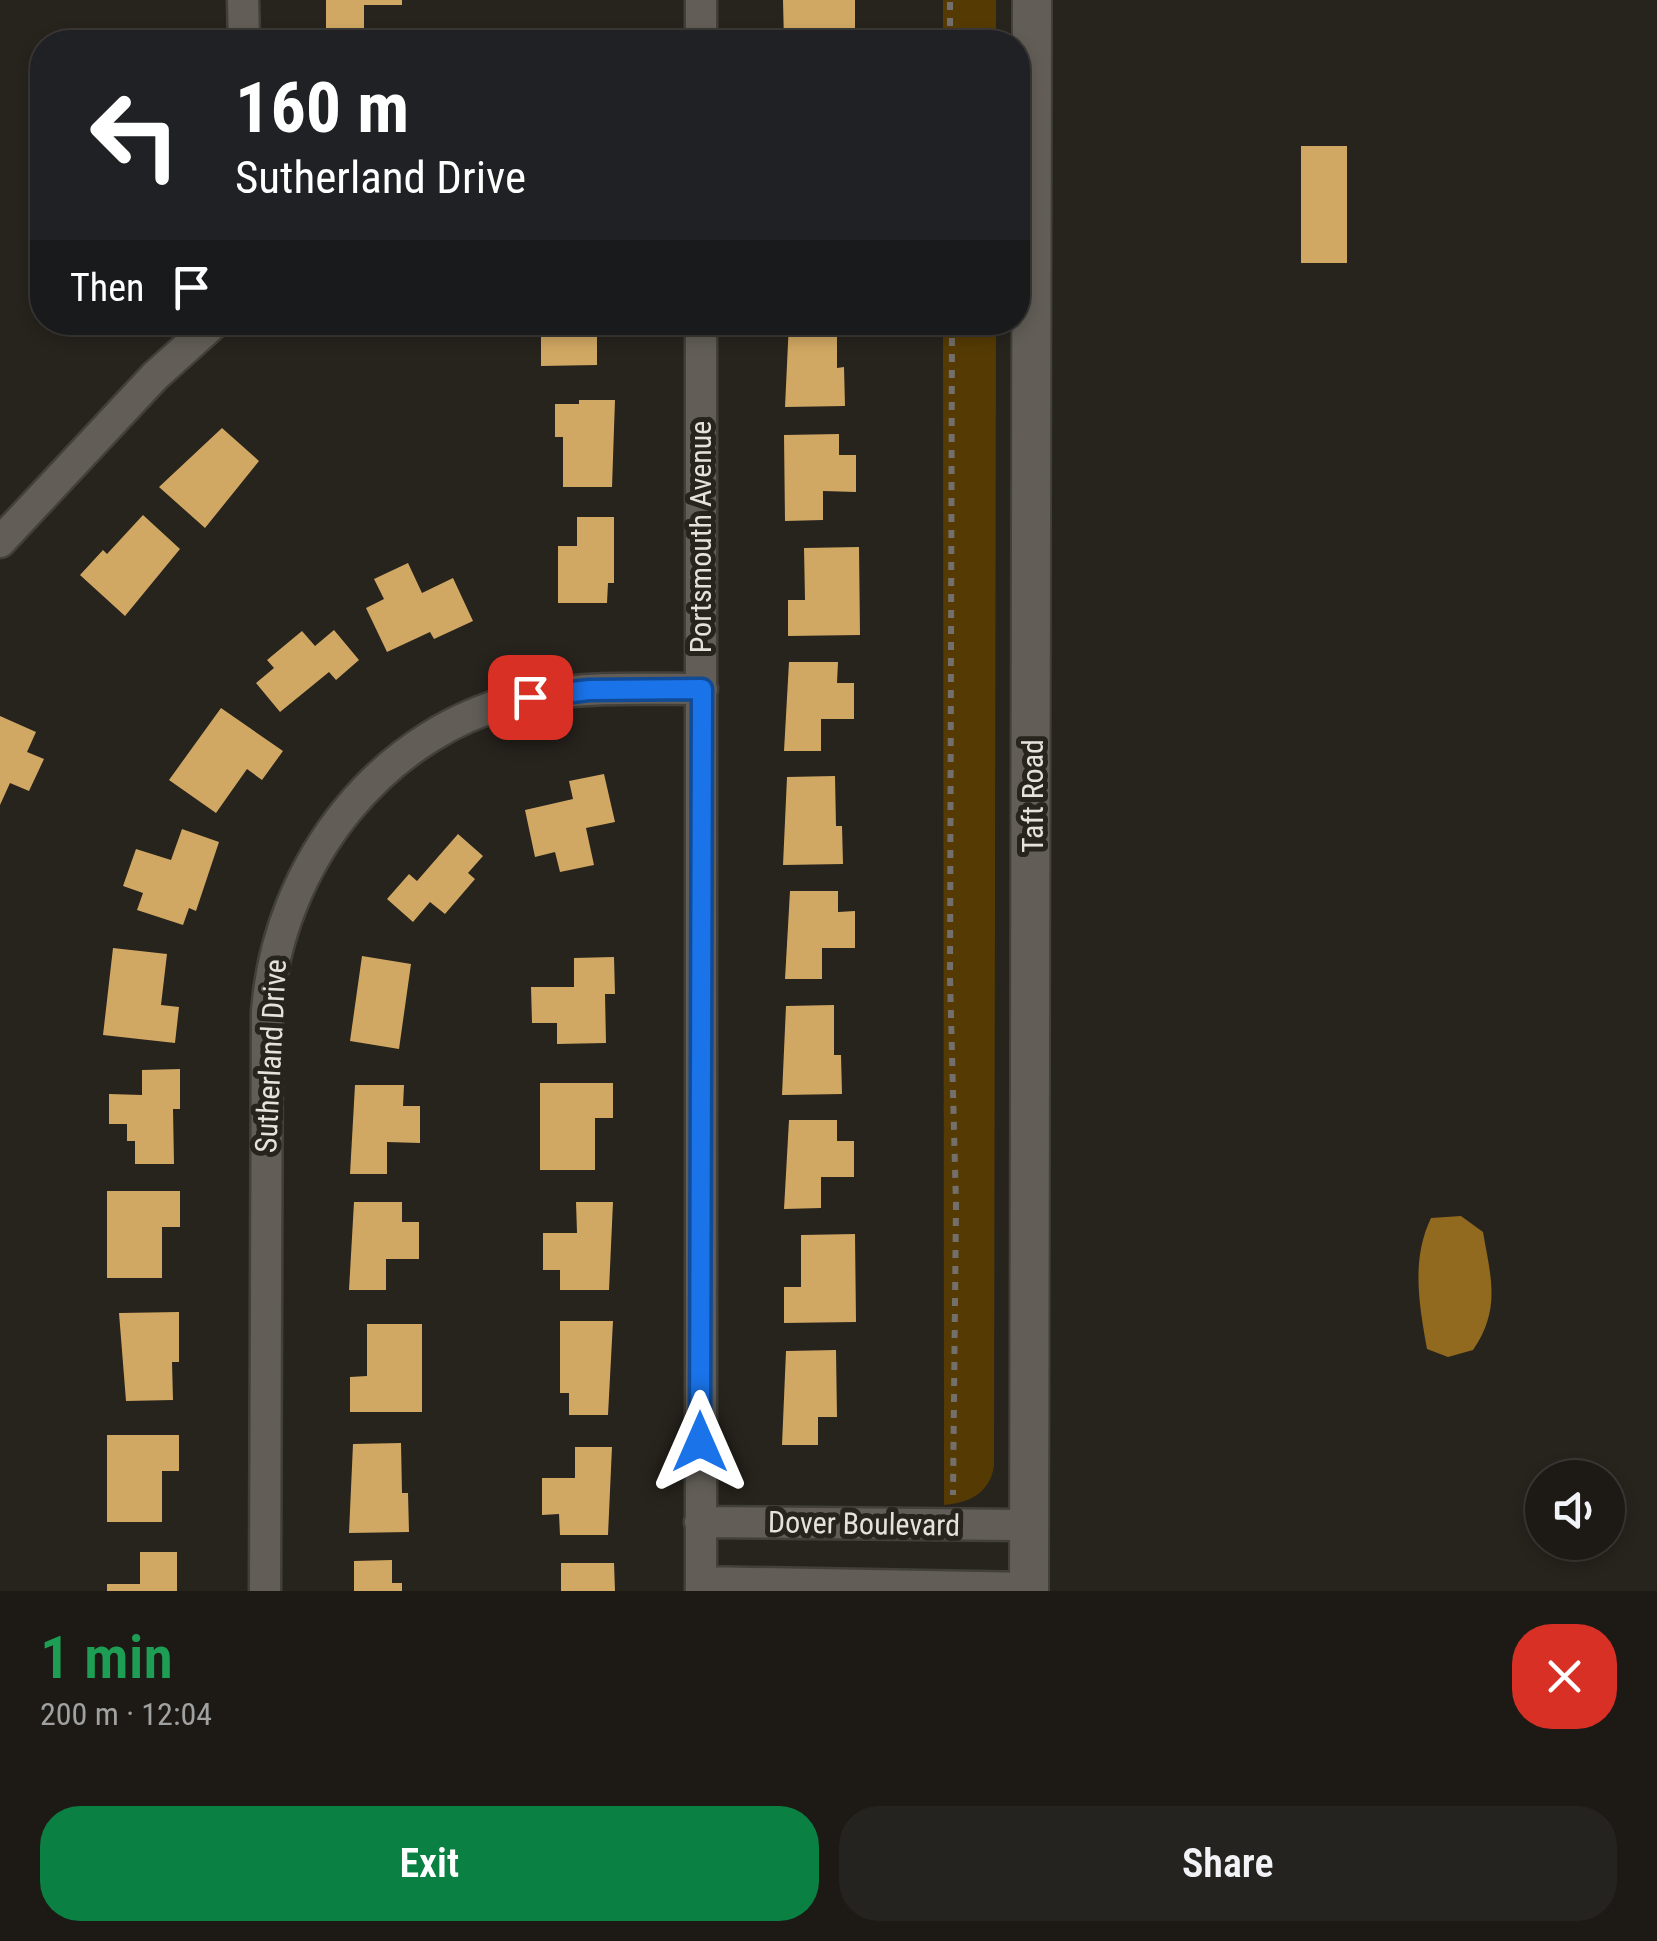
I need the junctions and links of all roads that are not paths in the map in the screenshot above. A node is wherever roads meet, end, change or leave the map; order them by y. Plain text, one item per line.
1 (244, 0) edge
2 (701, 0) edge
3 (1032, 0) edge
4 (244, 30) edge
5 (701, 30) edge
6 (201, 335) edge
7 (701, 335) edge
8 (0, 542) edge
9 (702, 689) junction
10 (700, 1522) junction
11 (1028, 1525) junction
12 (702, 1587) edge
13 (1029, 1590) edge
14 (265, 1591) edge

1 - 4 street
2 - 5 street
3 - 11 street, Taft Road
6 - 8 street
7 - 9 street, Portsmouth Avenue
9 - 10 street, Portsmouth Avenue
9 - 14 street, Sutherland Drive
10 - 11 street, Dover Boulevard
10 - 12 street, Portsmouth Avenue
11 - 13 street, Taft Road
12 - 13 street, Dover Boulevard

